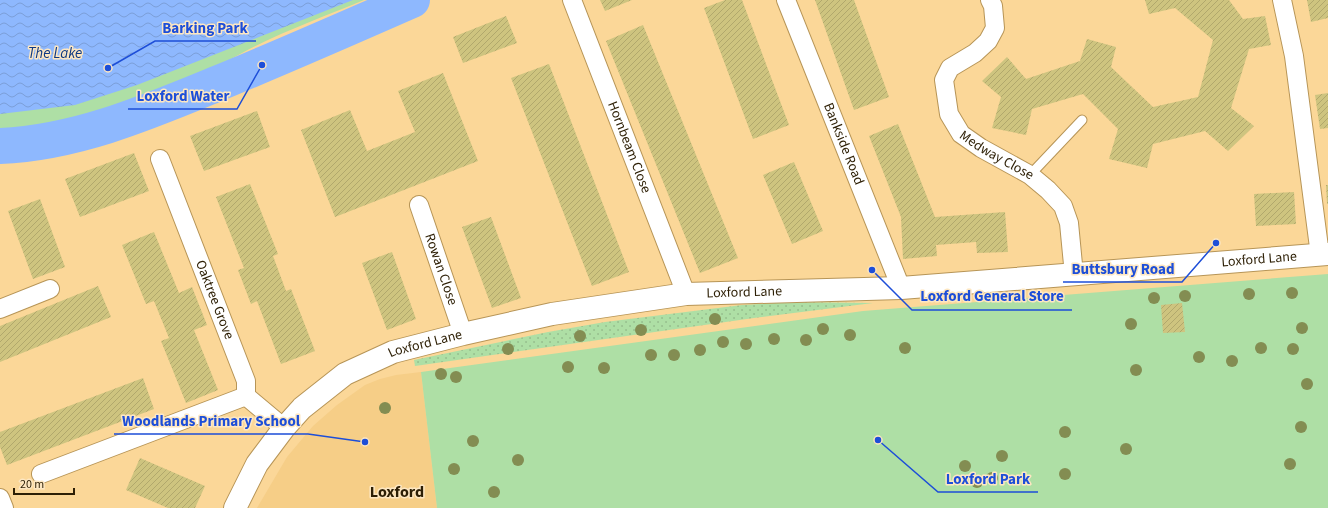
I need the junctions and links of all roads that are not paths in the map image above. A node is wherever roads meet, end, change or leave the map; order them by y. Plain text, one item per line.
1 (572, 0) edge
2 (786, 0) edge
3 (990, 0) edge
4 (1282, 0) edge
5 (1082, 120) dead end
6 (160, 159) dead end
7 (1030, 175) junction
8 (419, 205) dead end
9 (1324, 255) edge
10 (1074, 275) junction
11 (902, 288) junction
12 (50, 289) dead end
13 (686, 294) junction
14 (0, 309) edge
15 (463, 334) junction
16 (246, 396) junction
17 (284, 428) junction
18 (41, 474) dead end
19 (0, 498) edge
20 (4, 508) edge
21 (235, 508) edge

1 - 13 street, Hornbeam Close
2 - 11 street, Bankside Road
3 - 7 street, Medway Close
4 - 9 street
5 - 7 lane
6 - 16 street, Oaktree Grove
7 - 10 street, Medway Close
8 - 15 street, Rowan Close
9 - 10 street, Loxford Lane
10 - 11 street, Loxford Lane
11 - 13 street, Loxford Lane
12 - 14 street
13 - 15 street, Loxford Lane
15 - 17 street, Loxford Lane
16 - 17 street
16 - 18 street
17 - 21 street, Loxford Lane
19 - 20 street

